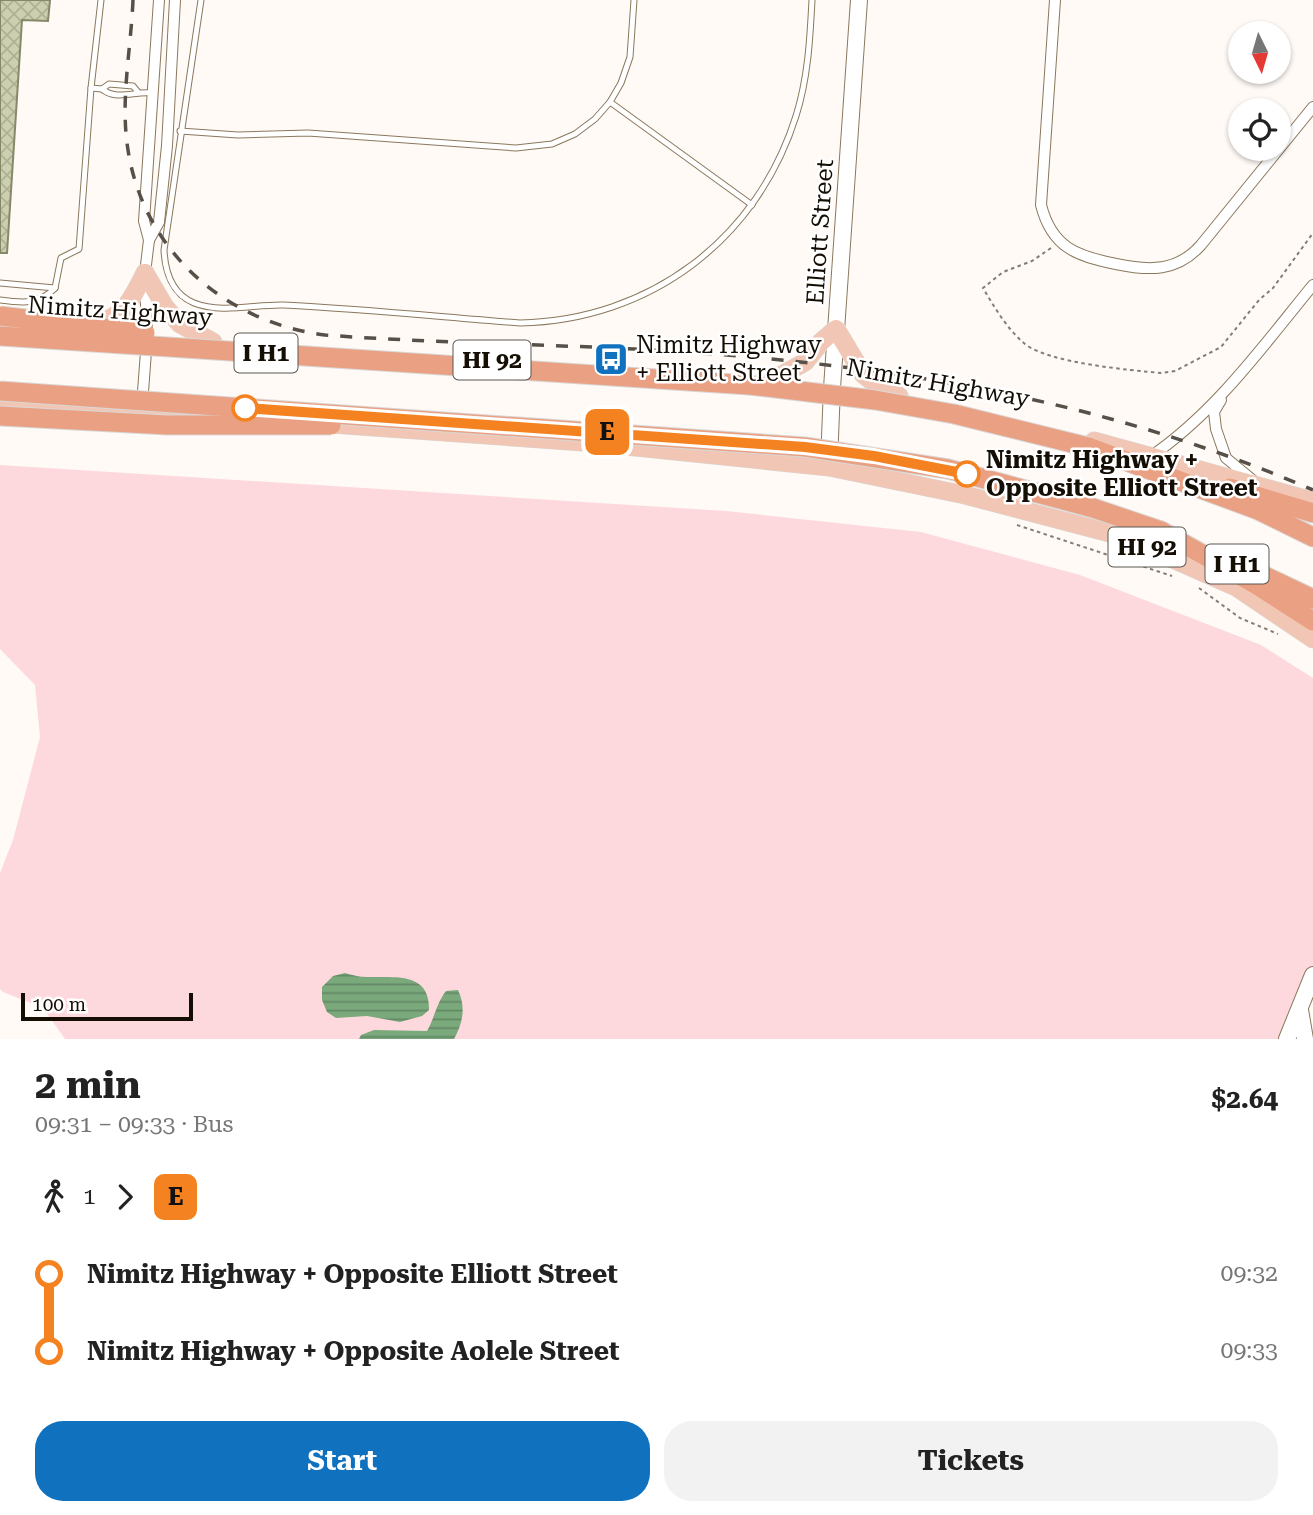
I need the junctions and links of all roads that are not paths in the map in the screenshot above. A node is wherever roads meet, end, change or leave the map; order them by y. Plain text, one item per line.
1 (101, 0) edge
2 (159, 0) edge
3 (175, 0) edge
4 (201, 0) edge
5 (634, 0) edge
6 (812, 0) edge
7 (859, 0) edge
8 (1055, 0) edge
9 (91, 88) junction
10 (102, 89) junction
11 (138, 92) junction
12 (154, 94) junction
13 (169, 95) junction
14 (610, 102) junction
15 (1313, 107) edge
16 (180, 131) junction
17 (752, 205) junction
18 (149, 240) junction
19 (145, 273) junction
20 (0, 283) edge
21 (1313, 285) edge
22 (55, 288) junction
23 (0, 300) edge
24 (0, 316) edge
25 (0, 328) edge
26 (836, 329) junction
27 (86, 330) junction
28 (0, 336) edge
29 (147, 338) junction
30 (213, 342) junction
31 (532, 371) junction
32 (771, 381) junction
33 (1232, 383) junction
34 (832, 388) junction
35 (0, 391) edge
36 (899, 396) junction
37 (0, 401) edge
38 (141, 410) junction
39 (0, 416) edge
40 (475, 424) junction
41 (1088, 447) junction
42 (1150, 457) junction
43 (829, 467) junction
44 (1264, 489) junction
45 (1313, 501) edge
46 (1313, 513) edge
47 (1161, 531) junction
48 (1313, 537) edge
49 (1313, 599) edge
50 (1313, 621) edge
51 (1313, 639) edge
52 (1313, 975) edge
53 (1300, 1007) junction
54 (1287, 1039) edge
55 (1305, 1039) edge

1 - 9 lane
2 - 12 street
3 - 13 street
4 - 16 lane
5 - 14 lane
6 - 17 lane
7 - 26 street, Elliott Street
8 - 15 street
9 - 10 lane
9 - 22 lane
10 - 11 lane
10 - 11 lane
11 - 12 lane
12 - 13 street
12 - 18 street
13 - 18 street
14 - 16 lane
14 - 17 lane
16 - 17 lane
18 - 19 street
19 - 27 main road
19 - 29 street
19 - 30 main road
20 - 22 lane
21 - 33 street
22 - 23 lane
24 - 27 highway, bridge
25 - 27 main road, Nimitz Highway / HI 92
26 - 32 main road
26 - 34 street, Elliott Street
26 - 36 main road
27 - 29 main road, Nimitz Highway / HI 92
27 - 31 highway, bridge
28 - 31 highway, I H1, bridge
29 - 30 main road, Nimitz Highway / HI 92
29 - 38 street
30 - 32 main road, Nimitz Highway / HI 92
31 - 41 highway, I H1, bridge
32 - 34 main road, Nimitz Highway / HI 92
33 - 42 street
33 - 44 street
34 - 36 main road, Nimitz Highway / HI 92
34 - 43 street, Elliott Street
35 - 40 highway, I H1, bridge
36 - 42 main road, Nimitz Highway / HI 92
37 - 38 main road, HI 92
38 - 43 main road, HI 92
39 - 40 highway, bridge
40 - 47 highway, I H1, bridge
41 - 46 highway
41 - 48 highway, I H1
42 - 44 main road, Nimitz Highway / HI 92
43 - 51 main road, HI 92
44 - 45 main road, Nimitz Highway / HI 92
47 - 49 highway, I H1
47 - 50 highway
52 - 53 street
53 - 54 street
53 - 55 street

